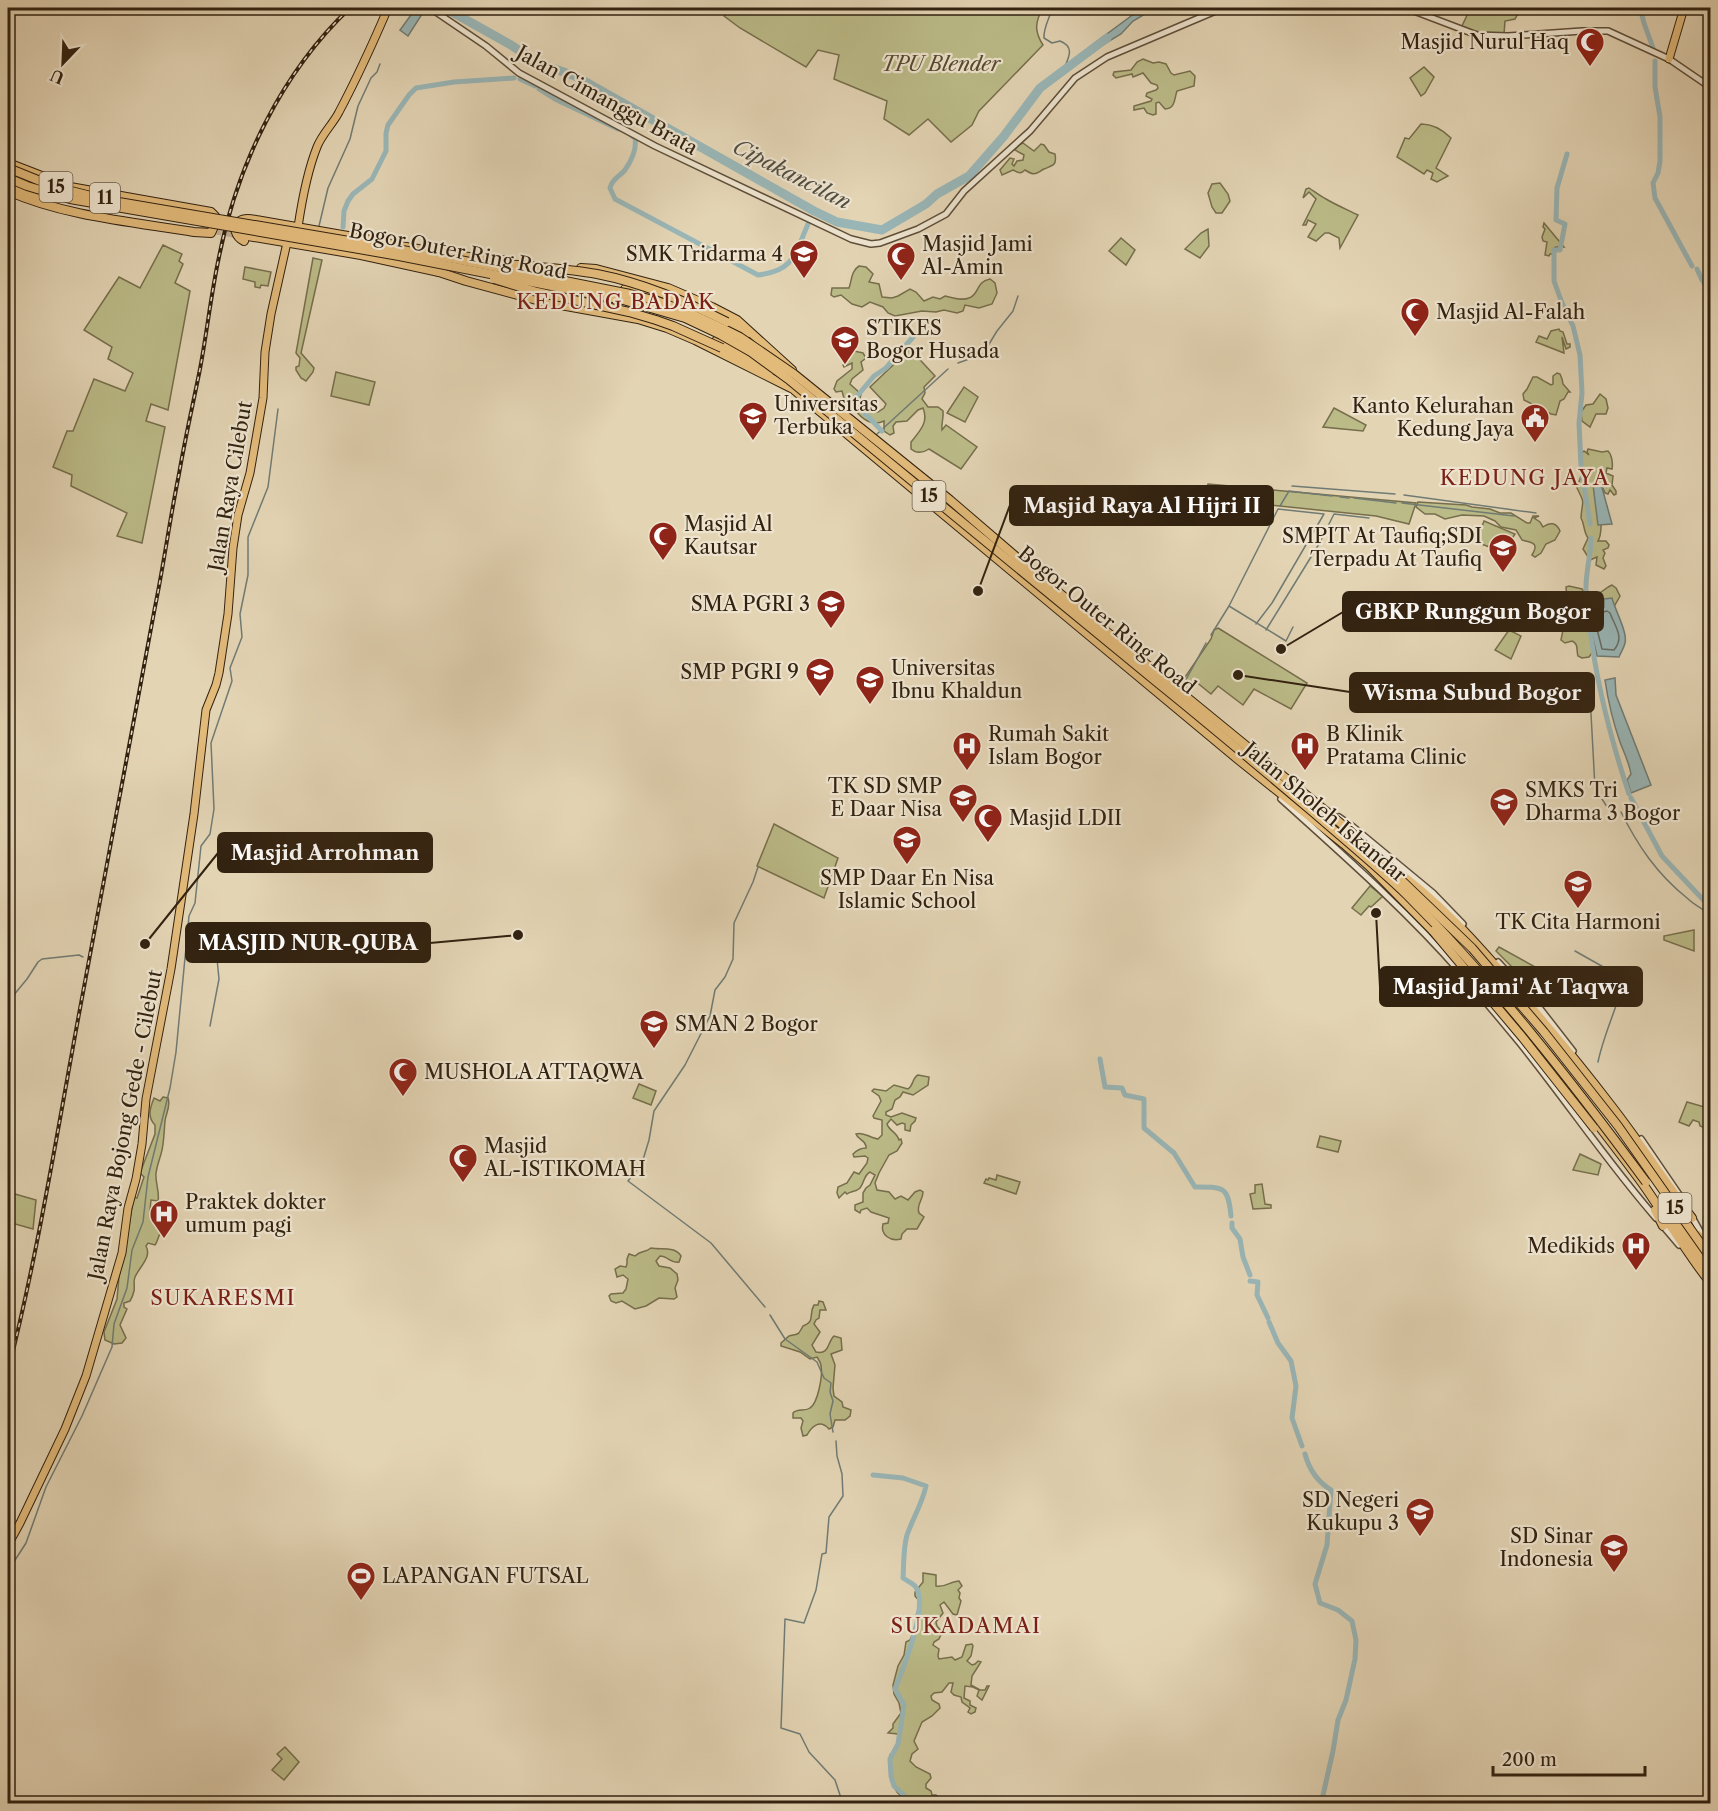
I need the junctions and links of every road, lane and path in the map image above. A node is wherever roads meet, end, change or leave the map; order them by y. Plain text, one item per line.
1 (388, 8) edge
2 (431, 8) edge
3 (1229, 8) edge
4 (1406, 8) edge
5 (1684, 8) edge
6 (1669, 59) junction
7 (1710, 87) edge
8 (8, 162) edge
9 (8, 169) edge
10 (8, 178) edge
11 (8, 184) edge
12 (8, 191) edge
13 (206, 215) dead end
14 (245, 222) dead end
15 (202, 228) tunnel mouth
16 (299, 229) junction
17 (242, 235) tunnel mouth
18 (292, 246) junction
19 (476, 258) junction
20 (455, 259) junction
21 (438, 267) junction
22 (502, 267) junction
23 (498, 283) junction
24 (769, 353) junction
25 (752, 362) junction
26 (786, 364) junction
27 (792, 389) junction
28 (985, 534) junction
29 (978, 542) junction
30 (1240, 761) junction
31 (201, 765) joint
32 (1307, 797) junction
33 (1373, 859) junction
34 (1621, 1136) junction
35 (1612, 1143) junction
36 (1692, 1218) junction
37 (1666, 1226) junction
38 (1708, 1247) edge
39 (1710, 1257) edge
40 (1710, 1270) edge
41 (1710, 1282) edge
42 (8, 1545) edge

1 - 16 main road
2 - 3 street, Jalan Cimanggu Brata
4 - 6 street
5 - 6 main road
6 - 7 street
8 - 12 highway
9 - 13 highway, 11
9 - 20 highway, Bogor Outer Ring Road / 15, bridge
10 - 21 highway, Bogor Outer Ring Road / 15, bridge
11 - 15 highway, 11
14 - 16 highway
16 - 18 highway
16 - 19 highway, Jalan Sholeh Iskandar, bridge
17 - 18 highway
18 - 21 highway, Jalan Sholeh Iskandar
18 - 31 main road, Jalan Raya Cilebut
19 - 22 highway, Jalan Sholeh Iskandar
19 - 26 highway, Jalan Sholeh Iskandar
20 - 24 highway, bridge
20 - 33 highway, Bogor Outer Ring Road / 15, bridge
21 - 23 highway, Jalan Sholeh Iskandar
21 - 25 highway, bridge
21 - 27 highway, Jalan Sholeh Iskandar
21 - 33 highway, Bogor Outer Ring Road / 15, bridge
22 - 23 highway
22 - 24 highway, Jalan Sholeh Iskandar
23 - 25 highway, Jalan Sholeh Iskandar
24 - 26 highway, Jalan Sholeh Iskandar
25 - 27 highway, Jalan Sholeh Iskandar
26 - 28 highway, Jalan Sholeh Iskandar
27 - 29 highway, Jalan Sholeh Iskandar
28 - 29 highway
28 - 32 highway, Jalan Sholeh Iskandar
29 - 30 highway, Jalan Sholeh Iskandar
30 - 35 highway, Jalan Sholeh Iskandar
30 - 37 street
31 - 42 main road, Jalan Raya Bojong Gede - Cilebut
32 - 34 highway, Jalan Sholeh Iskandar
32 - 36 street
33 - 36 highway, bridge
33 - 37 highway, bridge
33 - 39 highway, Bogor Outer Ring Road / 15, bridge
33 - 40 highway, Bogor Outer Ring Road / 15, bridge
34 - 35 highway
34 - 38 highway, Jalan Sholeh Iskandar
35 - 37 highway, Jalan Sholeh Iskandar
36 - 38 street
37 - 41 highway, Jalan Sholeh Iskandar

